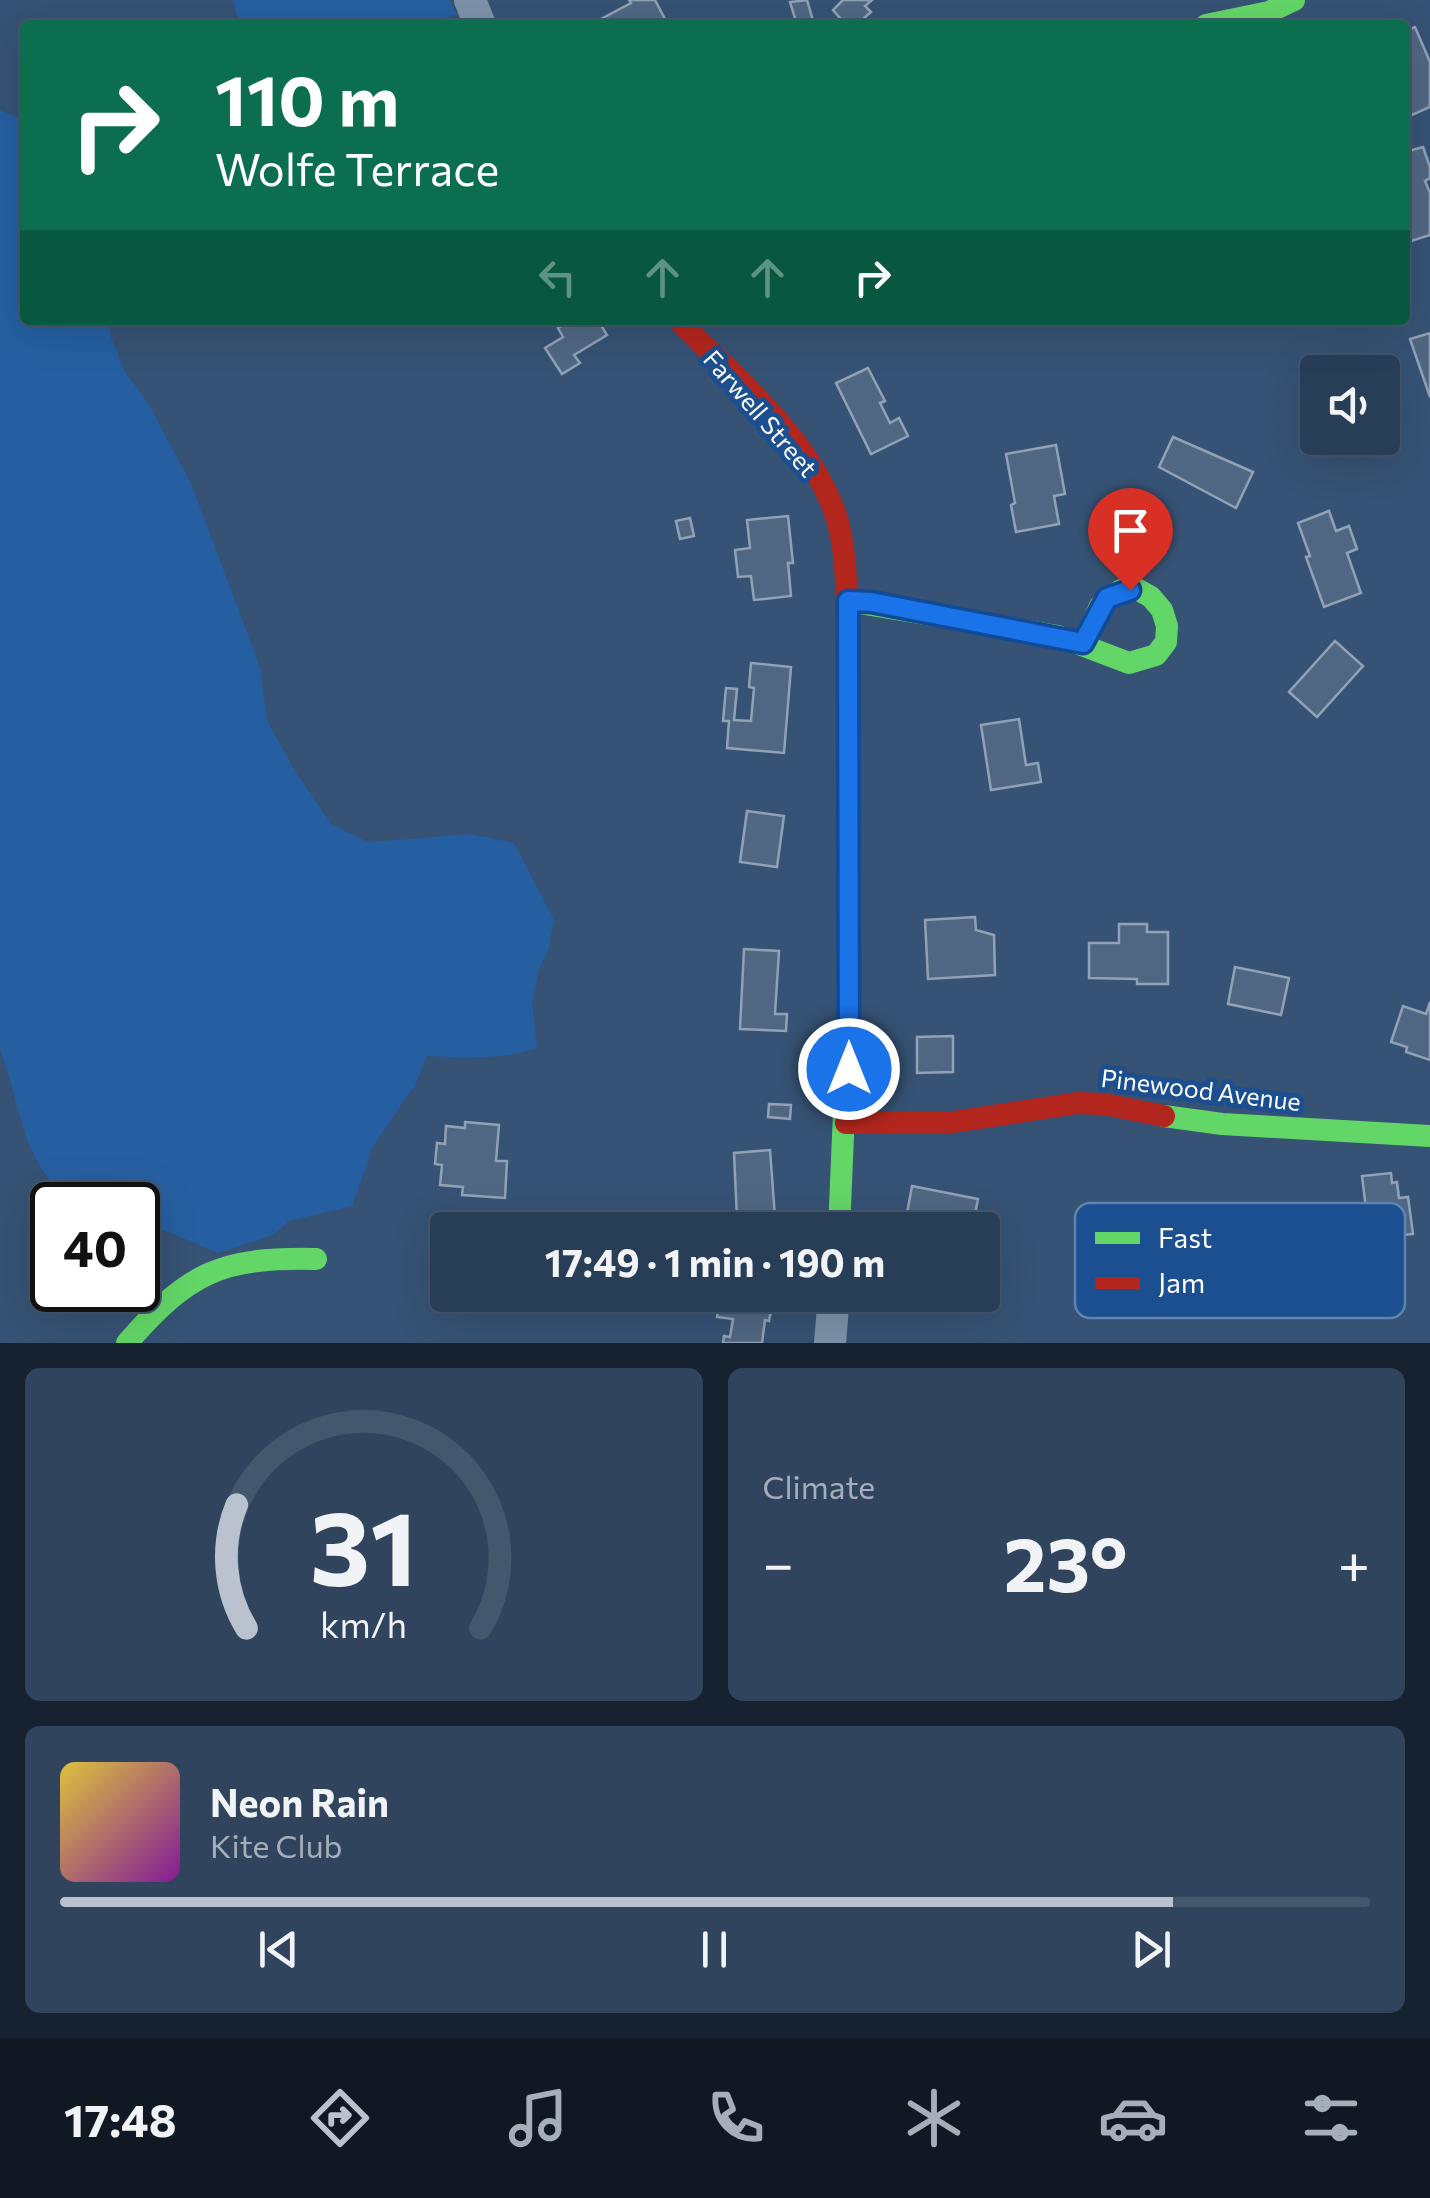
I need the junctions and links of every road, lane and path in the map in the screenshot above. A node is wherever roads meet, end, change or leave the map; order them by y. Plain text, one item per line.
1 (1294, 0) edge
2 (1230, 20) edge
3 (683, 325) edge
4 (848, 601) junction
5 (1083, 643) junction
6 (846, 1122) junction
7 (1430, 1136) edge
8 (840, 1212) edge
9 (316, 1259) dead end
10 (833, 1312) edge
11 (126, 1343) edge
12 (830, 1343) edge

1 - 2 street
3 - 4 street, Farwell Street
4 - 5 street
4 - 6 street, Farwell Street
5 - 5 street
6 - 7 street, Pinewood Avenue
6 - 8 street, Farwell Street
9 - 11 street
10 - 12 street

